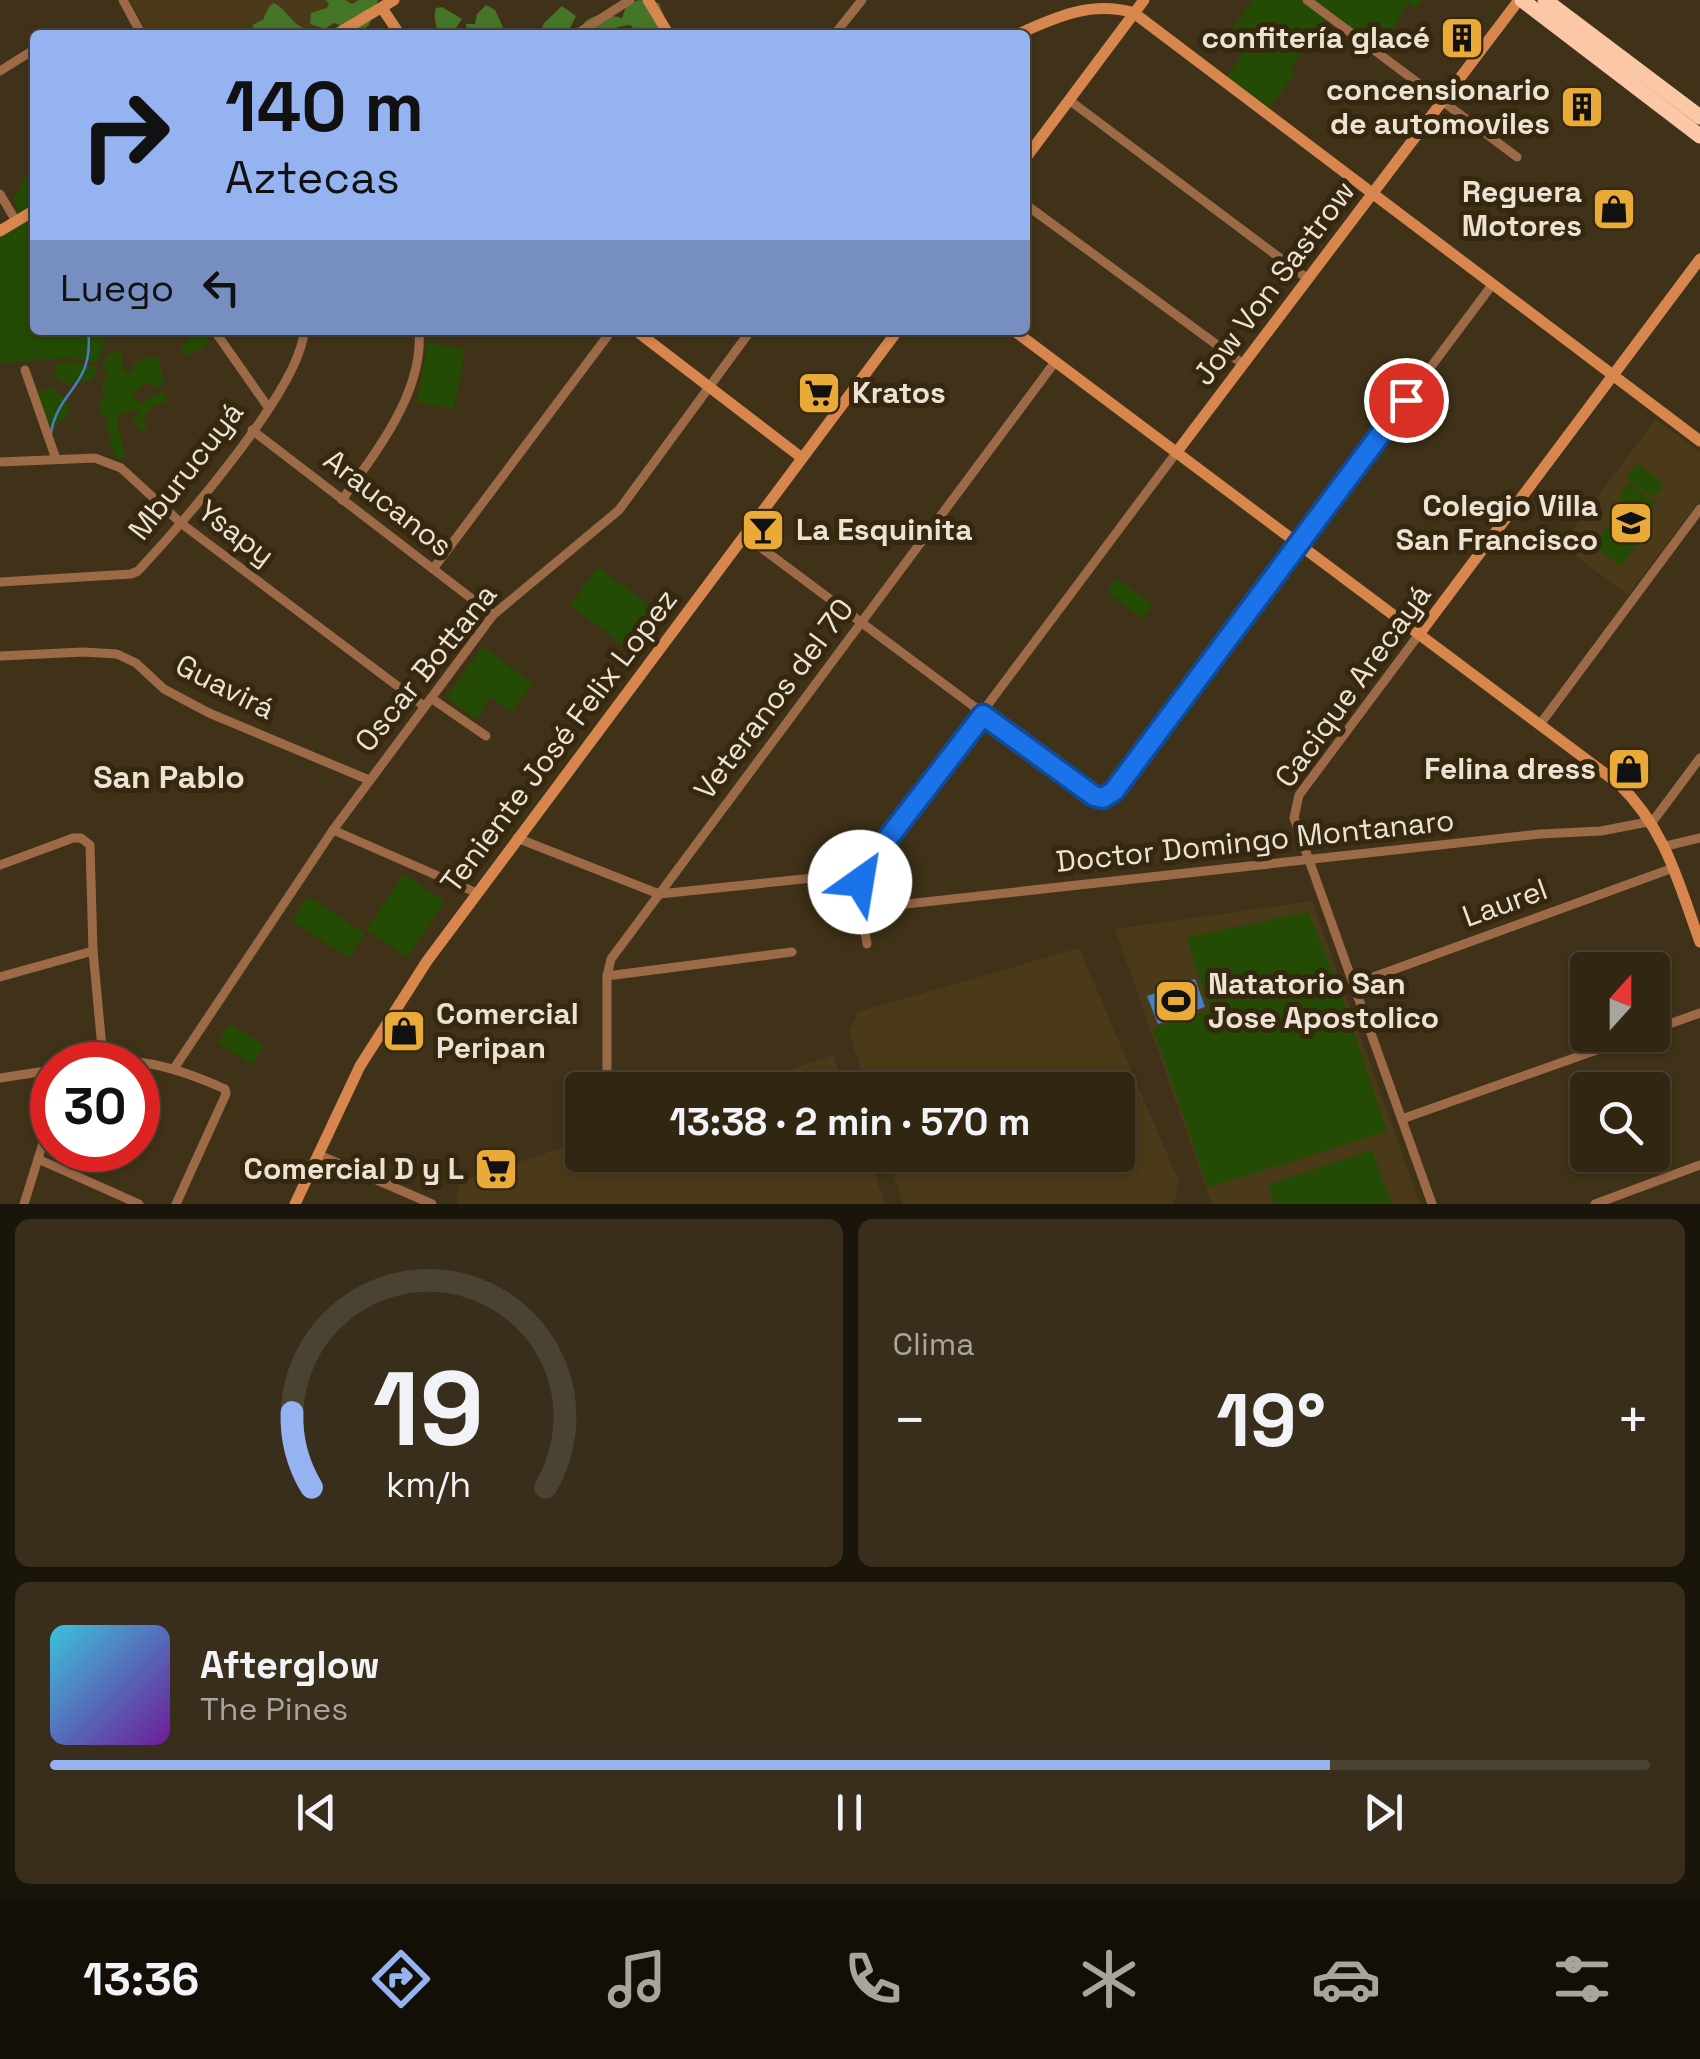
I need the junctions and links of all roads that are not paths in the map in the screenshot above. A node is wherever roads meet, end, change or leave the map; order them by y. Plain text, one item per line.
1 (123, 0) edge
2 (394, 0) edge
3 (630, 0) edge
4 (648, 0) edge
5 (862, 0) edge
6 (1144, 0) edge
7 (1307, 0) edge
8 (1521, 0) edge
9 (1545, 0) edge
10 (382, 8) junction
11 (1134, 14) junction
12 (139, 30) edge
13 (344, 30) edge
14 (397, 30) edge
15 (583, 30) edge
16 (666, 30) edge
17 (838, 30) edge
18 (1028, 30) edge
19 (30, 52) edge
20 (0, 71) edge
21 (1069, 100) junction
22 (1442, 102) junction
23 (1700, 117) edge
24 (1700, 136) edge
25 (1030, 152) edge
26 (1517, 157) dead end
27 (0, 194) edge
28 (1373, 194) junction
29 (1030, 208) edge
30 (30, 213) edge
31 (16, 221) junction
32 (0, 231) edge
33 (1700, 259) edge
34 (1308, 280) junction
35 (1492, 284) junction
36 (218, 335) edge
37 (304, 335) edge
38 (419, 335) edge
39 (608, 335) edge
40 (642, 335) edge
41 (747, 335) edge
42 (894, 335) edge
43 (1019, 335) edge
44 (1055, 362) junction
45 (1243, 364) junction
46 (24, 370) dead end
47 (1613, 375) junction
48 (709, 386) junction
49 (268, 406) junction
50 (252, 430) junction
51 (1700, 441) edge
52 (1176, 453) junction
53 (56, 458) junction
54 (802, 458) junction
55 (0, 462) edge
56 (342, 500) junction
57 (1700, 509) edge
58 (182, 524) junction
59 (744, 535) junction
60 (1298, 543) junction
61 (432, 569) junction
62 (0, 582) edge
63 (493, 615) junction
64 (861, 625) junction
65 (1420, 633) junction
66 (0, 656) edge
67 (428, 702) junction
68 (983, 715) junction
69 (1540, 723) junction
70 (486, 736) dead end
71 (1700, 758) edge
72 (369, 780) junction
73 (1653, 822) junction
74 (333, 830) junction
75 (517, 838) junction
76 (1700, 838) edge
77 (1666, 846) junction
78 (1310, 861) junction
79 (0, 865) edge
80 (1673, 868) junction
81 (862, 872) junction
82 (477, 892) junction
83 (659, 894) junction
84 (861, 909) junction
85 (1700, 942) edge
86 (867, 944) dead end
87 (93, 951) junction
88 (792, 952) dead end
89 (607, 976) junction
90 (0, 977) edge
91 (1354, 984) junction
92 (1700, 1013) edge
93 (1670, 1024) edge
94 (101, 1042) edge
95 (1591, 1052) edge
96 (160, 1065) edge
97 (175, 1067) junction
98 (607, 1072) edge
99 (30, 1073) edge
100 (0, 1078) edge
101 (1402, 1119) junction
102 (319, 1155) junction
103 (1700, 1165) edge
104 (34, 1172) edge
105 (67, 1172) edge
106 (24, 1204) edge
107 (139, 1204) edge
108 (176, 1204) edge
109 (295, 1204) edge
110 (432, 1204) edge
111 (1432, 1204) edge
112 (1595, 1204) edge

1 - 12 street
2 - 10 street
3 - 15 street
4 - 16 street
5 - 17 street
6 - 11 street
7 - 22 street
8 - 22 street, Jow Von Sastrow
8 - 24 highway
9 - 23 highway
10 - 13 street
10 - 14 street
11 - 18 street
11 - 21 street
11 - 28 street
19 - 20 street
21 - 25 street
21 - 34 street
22 - 26 street
22 - 28 street, Jow Von Sastrow
27 - 31 street
28 - 34 street, Jow Von Sastrow
28 - 35 street
29 - 45 street
30 - 31 street
31 - 32 street
33 - 47 street, Cacique Arecayá
34 - 45 street, Jow Von Sastrow
35 - 47 street
35 - 60 street
36 - 49 street
37 - 49 street, Mburucuyá
38 - 56 street
39 - 61 street
40 - 48 street
41 - 48 street, Oscar Bottana
42 - 54 street, Teniente José Felix Lopez
43 - 44 street
44 - 52 street
44 - 64 street, Veteranos del 70
45 - 52 street, Jow Von Sastrow
46 - 53 street
47 - 51 street
47 - 65 street, Cacique Arecayá
48 - 54 street
48 - 63 street, Oscar Bottana
49 - 50 street, Mburucuyá
50 - 56 street, Araucanos
50 - 58 street, Mburucuyá
52 - 60 street
52 - 68 street
53 - 55 street, Ysapy
53 - 58 street, Ysapy
54 - 59 street, Teniente José Felix Lopez
56 - 61 street, Araucanos
57 - 69 street
58 - 62 street, Mburucuyá
58 - 67 street, Ysapy
59 - 64 street
59 - 75 street, Teniente José Felix Lopez
60 - 65 street
60 - 68 street
61 - 63 street, Araucanos
63 - 67 street, Oscar Bottana
64 - 68 street
64 - 83 street, Veteranos del 70
65 - 69 street
65 - 78 street, Cacique Arecayá
66 - 72 street, Guavirá
67 - 70 street, Ysapy
67 - 72 street, Oscar Bottana
68 - 81 street
69 - 73 street
71 - 73 street
72 - 74 street, Oscar Bottana
73 - 77 street
73 - 78 street, Doctor Domingo Montanaro
74 - 82 street
74 - 97 street, Oscar Bottana
75 - 82 street, Teniente José Felix Lopez
75 - 83 street
76 - 77 street
77 - 80 street
78 - 84 street, Doctor Domingo Montanaro
78 - 91 street
79 - 87 street
80 - 85 street
80 - 91 street, Laurel
81 - 83 street
81 - 84 street
82 - 102 street, Teniente José Felix Lopez
83 - 89 street, Veteranos del 70
84 - 86 street
87 - 90 street
87 - 94 street
88 - 89 street
89 - 98 street, Veteranos del 70
91 - 101 street
92 - 93 street
95 - 101 street
96 - 97 street
97 - 108 street
99 - 100 street
101 - 111 street
102 - 109 street, Teniente José Felix Lopez
102 - 110 street
103 - 112 street
104 - 106 street
105 - 107 street

